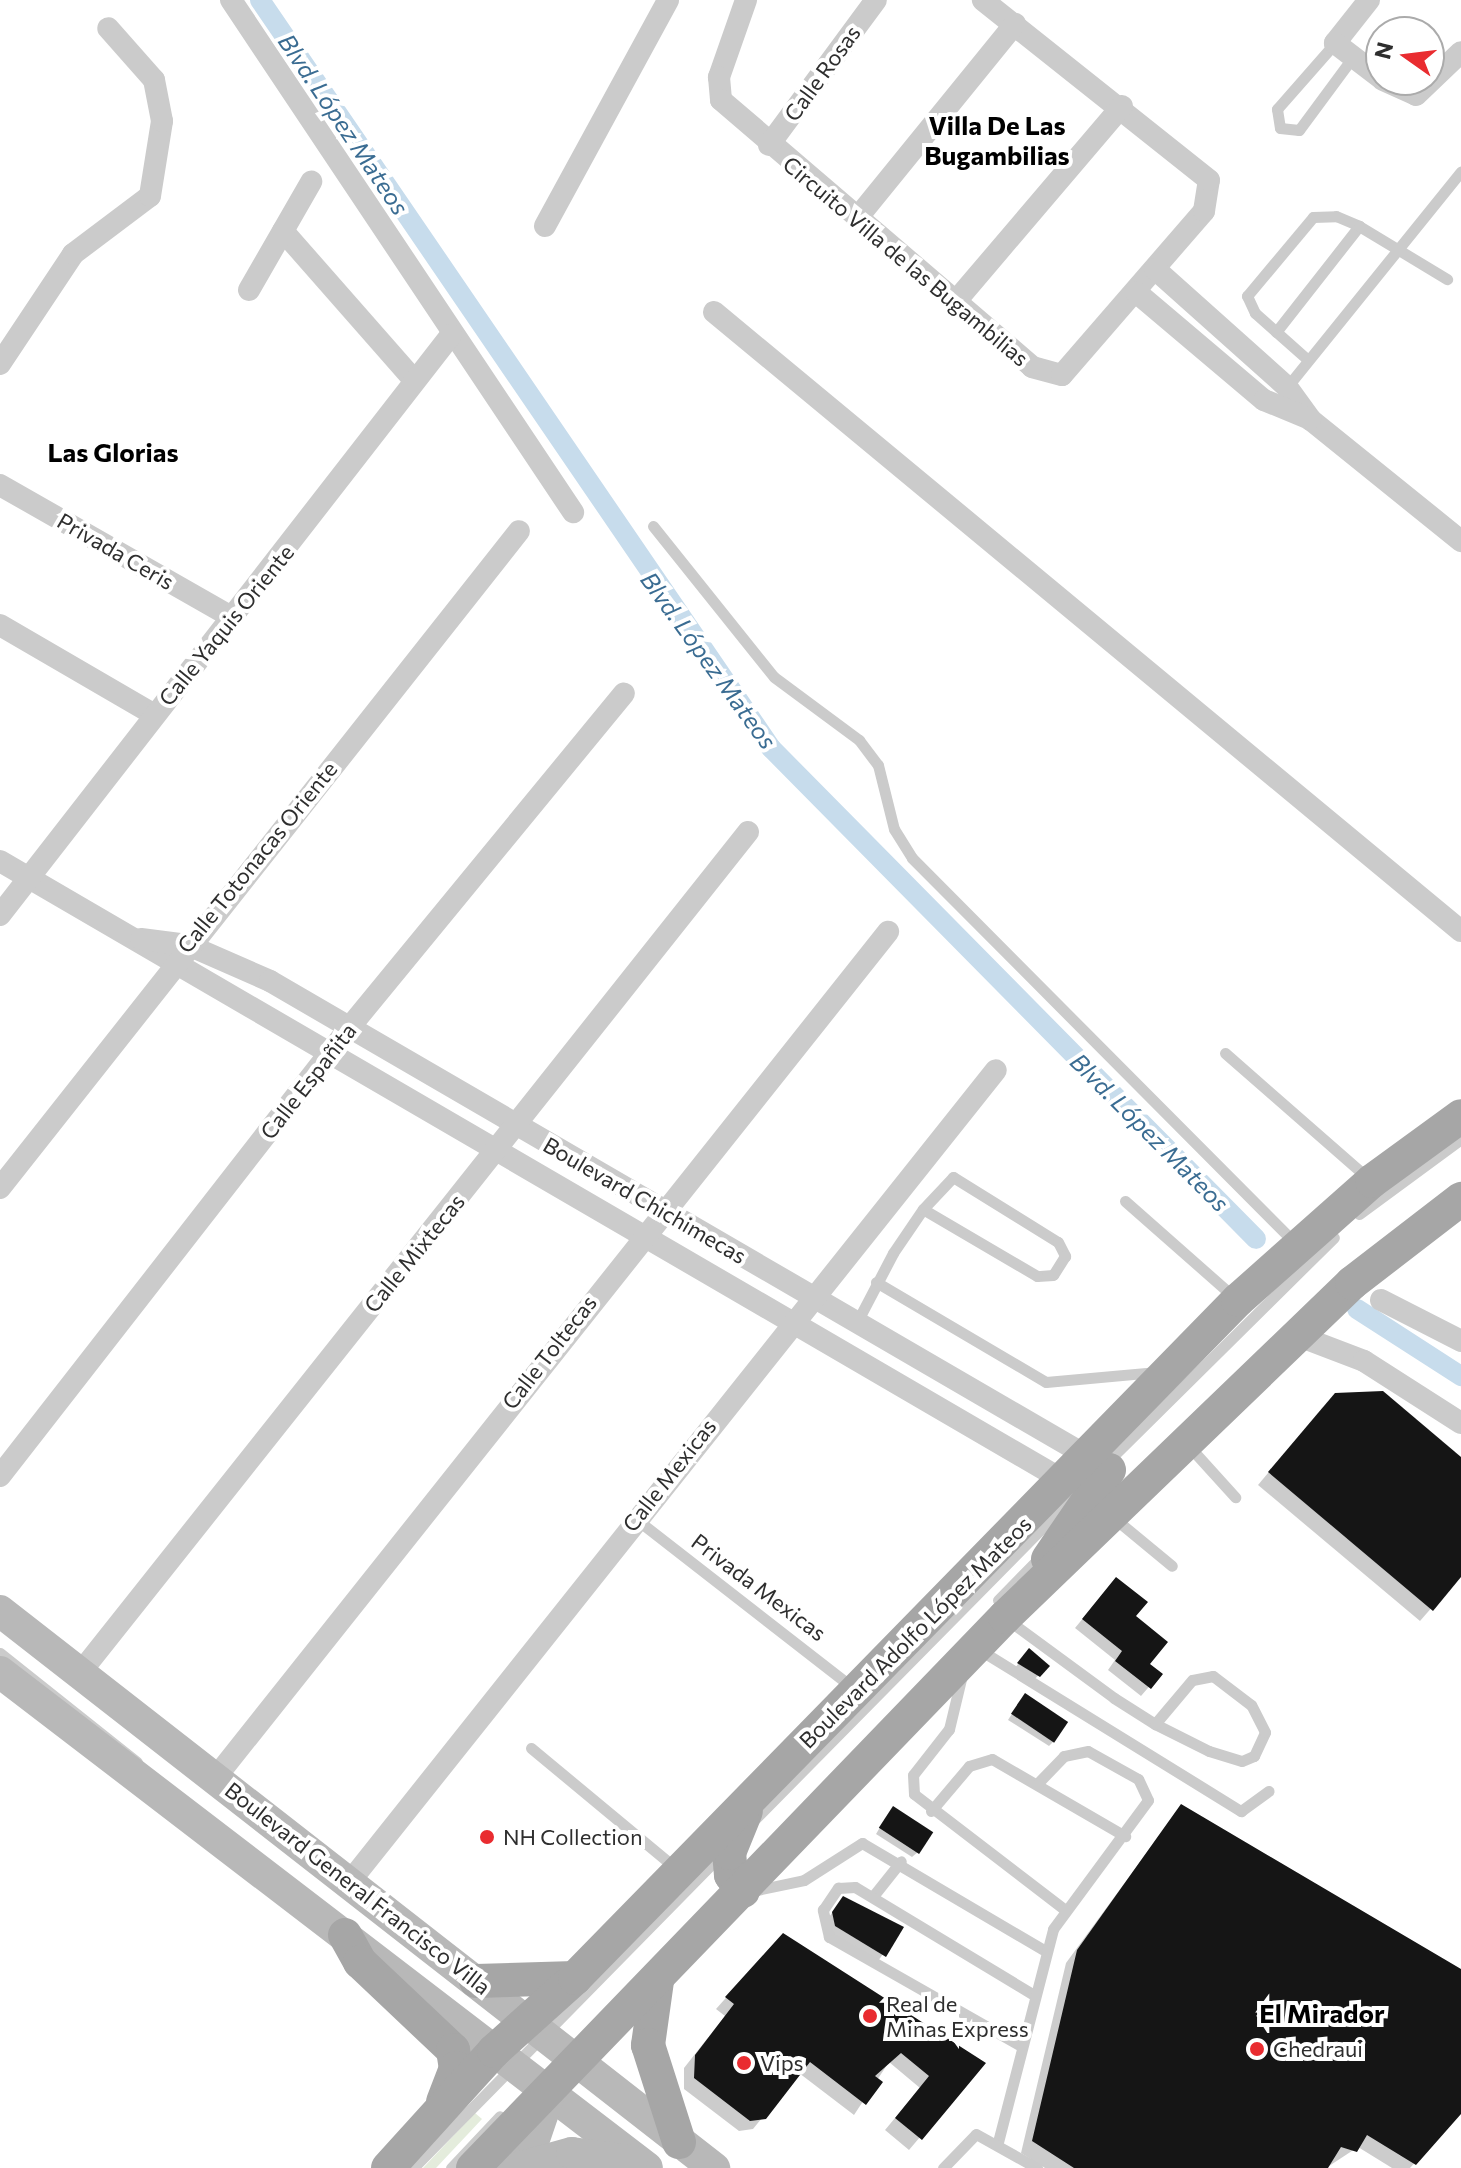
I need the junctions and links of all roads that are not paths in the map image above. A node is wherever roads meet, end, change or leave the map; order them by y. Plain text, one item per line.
1 (231, 0) edge
2 (668, 0) edge
3 (746, 0) edge
4 (876, 0) edge
5 (983, 0) edge
6 (1369, 0) edge
7 (1015, 24) junction
8 (108, 28) dead end
9 (1335, 43) junction
10 (1461, 52) edge
11 (1353, 57) junction
12 (1365, 66) edge
13 (1445, 67) edge
14 (1122, 106) junction
15 (769, 145) junction
16 (1461, 171) edge
17 (311, 182) dead end
18 (858, 217) junction
19 (545, 226) dead end
20 (1359, 226) junction
21 (283, 231) junction
22 (1398, 244) junction
23 (1155, 269) junction
24 (1447, 279) dead end
25 (249, 290) dead end
26 (1136, 292) junction
27 (956, 301) junction
28 (714, 312) dead end
29 (1276, 332) junction
30 (451, 335) junction
31 (1308, 360) junction
32 (1, 362) edge
33 (414, 380) junction
34 (1287, 387) junction
35 (1311, 420) junction
36 (0, 485) edge
37 (573, 512) dead end
38 (653, 526) dead end
39 (519, 531) dead end
40 (1461, 541) edge
41 (233, 618) junction
42 (0, 625) edge
43 (624, 693) dead end
44 (153, 714) junction
45 (748, 832) dead end
46 (0, 861) edge
47 (32, 875) junction
48 (0, 915) edge
49 (1461, 931) edge
50 (888, 932) dead end
51 (140, 939) junction
52 (188, 945) junction
53 (172, 963) junction
54 (349, 1028) junction
55 (333, 1050) junction
56 (1225, 1053) dead end
57 (996, 1070) dead end
58 (1461, 1116) edge
59 (518, 1126) junction
60 (1461, 1139) edge
61 (498, 1148) junction
62 (1372, 1181) junction
63 (0, 1188) edge
64 (1459, 1198) edge
65 (1125, 1201) dead end
66 (923, 1209) junction
67 (661, 1210) junction
68 (642, 1234) junction
69 (1299, 1247) junction
70 (876, 1282) junction
71 (813, 1296) junction
72 (1238, 1300) junction
73 (1381, 1300) dead end
74 (792, 1321) junction
75 (857, 1322) junction
76 (1296, 1335) junction
77 (1461, 1341) edge
78 (1170, 1370) junction
79 (1461, 1423) edge
80 (1186, 1443) junction
81 (0, 1476) edge
82 (1100, 1485) junction
83 (1235, 1497) dead end
84 (635, 1518) junction
85 (1062, 1535) junction
86 (1172, 1566) dead end
87 (1038, 1586) junction
88 (0, 1611) edge
89 (0, 1628) edge
90 (979, 1635) junction
91 (0, 1653) edge
92 (0, 1672) edge
93 (80, 1673) junction
94 (856, 1691) junction
95 (1155, 1724) junction
96 (531, 1748) dead end
97 (184, 1753) junction
98 (216, 1777) junction
99 (1039, 1782) junction
100 (142, 1785) junction
101 (1269, 1791) dead end
102 (752, 1796) junction
103 (931, 1811) junction
104 (1125, 1836) junction
105 (735, 1840) junction
106 (901, 1861) junction
107 (678, 1870) junction
108 (348, 1884) junction
109 (740, 1888) junction
110 (874, 1895) junction
111 (1065, 1910) junction
112 (345, 1935) junction
113 (1044, 1950) junction
114 (575, 1978) junction
115 (476, 1981) junction
116 (657, 1981) junction
117 (1034, 1995) junction
118 (556, 2042) junction
119 (1021, 2046) junction
120 (523, 2071) junction
121 (679, 2142) junction
122 (998, 2142) junction
123 (414, 2153) edge
124 (643, 2165) edge
125 (388, 2168) edge
126 (451, 2168) edge
127 (473, 2168) edge
128 (508, 2168) edge
129 (518, 2168) edge
130 (714, 2168) edge
131 (943, 2168) edge
132 (1037, 2168) edge

1 - 30 street
2 - 19 street
3 - 15 street, Circuito Villa de las Bugambilias
4 - 15 street, Calle Rosas
5 - 7 street, Circuito Villa de las Bugambilias
6 - 9 street
7 - 14 street, Circuito Villa de las Bugambilias
7 - 18 street
8 - 32 street
9 - 11 street
9 - 11 lane
10 - 13 street
11 - 12 street
14 - 23 street, Circuito Villa de las Bugambilias
14 - 27 street
15 - 18 street, Circuito Villa de las Bugambilias
16 - 22 lane
17 - 21 street
18 - 27 street, Circuito Villa de las Bugambilias
20 - 22 lane
20 - 29 lane
20 - 29 lane
21 - 25 street
21 - 33 street
22 - 24 lane
22 - 31 lane
23 - 26 street, Circuito Villa de las Bugambilias
23 - 34 street
26 - 27 street, Circuito Villa de las Bugambilias
26 - 35 street
28 - 49 street
29 - 31 lane
30 - 33 street, Calle Yaquis Oriente
30 - 37 street
31 - 34 lane
33 - 41 street, Calle Yaquis Oriente
34 - 35 street
35 - 40 street
36 - 41 street, Privada Ceris
38 - 69 lane
39 - 52 street, Calle Totonacas Oriente
41 - 44 street, Calle Yaquis Oriente
42 - 44 street
43 - 54 street, Calle Españita
44 - 47 street, Calle Yaquis Oriente
45 - 59 street, Calle Mixtecas
46 - 47 street, Boulevard Chichimecas
47 - 48 street, Calle Yaquis Oriente
47 - 51 street, Boulevard Chichimecas
50 - 67 street, Calle Toltecas
51 - 52 street, Boulevard Chichimecas
51 - 53 street, Boulevard Chichimecas
52 - 53 street, Calle Totonacas Oriente
52 - 54 street, Boulevard Chichimecas
53 - 55 street, Boulevard Chichimecas
53 - 63 street, Calle Totonacas Oriente
54 - 55 street, Calle Españita
54 - 59 street, Boulevard Chichimecas
55 - 61 street, Boulevard Chichimecas
55 - 81 street, Calle Españita
56 - 62 lane
57 - 71 street, Calle Mexicas
58 - 62 main road, Boulevard Adolfo López Mateos
59 - 61 street, Calle Mixtecas
59 - 67 street, Boulevard Chichimecas
60 - 82 lane
61 - 68 street, Boulevard Chichimecas
61 - 93 street, Calle Mixtecas
62 - 69 main road, Boulevard Adolfo López Mateos
64 - 76 main road, Boulevard Adolfo López Mateos
64 - 82 lane
65 - 72 lane
66 - 66 lane
66 - 70 lane
67 - 68 street, Calle Toltecas
67 - 71 street, Boulevard Chichimecas
68 - 74 street, Boulevard Chichimecas
68 - 98 street, Calle Toltecas
69 - 72 main road, Boulevard Adolfo López Mateos
70 - 75 lane
70 - 78 lane
71 - 74 street, Calle Mexicas
71 - 75 street, Boulevard Chichimecas
72 - 78 main road, Boulevard Adolfo López Mateos
73 - 77 street
74 - 82 street, Boulevard Chichimecas
74 - 84 street, Calle Mexicas
75 - 82 street, Boulevard Chichimecas
76 - 79 street
76 - 80 main road, Boulevard Adolfo López Mateos
78 - 82 main road, Boulevard Adolfo López Mateos
80 - 82 main road, Boulevard Adolfo López Mateos
80 - 83 lane
82 - 85 main road
82 - 86 lane
82 - 87 main road, Boulevard Adolfo López Mateos
82 - 94 main road, Boulevard Adolfo López Mateos
82 - 105 lane
84 - 94 lane, Privada Mexicas
84 - 108 street, Calle Mexicas
85 - 87 main road
85 - 90 lane
87 - 90 main road, Boulevard Adolfo López Mateos
88 - 93 main road, Boulevard General Francisco Villa
89 - 97 lane
90 - 95 lane
90 - 101 lane
90 - 103 lane
90 - 109 main road, Boulevard Adolfo López Mateos
91 - 100 lane
92 - 100 main road, Boulevard General Francisco Villa
93 - 97 main road, Boulevard General Francisco Villa
94 - 102 main road, Boulevard Adolfo López Mateos
95 - 95 lane
96 - 107 lane
97 - 98 main road, Boulevard General Francisco Villa
98 - 108 main road, Boulevard General Francisco Villa
99 - 103 lane
99 - 104 lane
99 - 104 lane
100 - 112 main road, Boulevard General Francisco Villa
102 - 105 main road
102 - 107 main road, Boulevard Adolfo López Mateos
103 - 111 lane
104 - 111 lane
105 - 109 main road
105 - 118 lane
106 - 109 lane
106 - 110 lane
106 - 113 lane
107 - 114 main road, Boulevard Adolfo López Mateos
108 - 115 main road, Boulevard General Francisco Villa
109 - 116 main road, Boulevard Adolfo López Mateos
109 - 118 lane
110 - 117 lane
110 - 119 lane
111 - 113 lane
112 - 120 main road, Boulevard General Francisco Villa
112 - 123 main road
113 - 117 lane
114 - 115 main road
114 - 118 main road, Boulevard Adolfo López Mateos
115 - 118 main road, Boulevard General Francisco Villa
116 - 118 main road, Boulevard Adolfo López Mateos
116 - 121 main road
117 - 119 lane
118 - 120 main road, Boulevard Adolfo López Mateos
118 - 120 main road, Boulevard Adolfo López Mateos
118 - 121 main road, Boulevard General Francisco Villa
119 - 122 lane
120 - 123 main road, Boulevard Adolfo López Mateos
120 - 124 main road, Boulevard General Francisco Villa
120 - 126 lane
120 - 127 main road, Boulevard Adolfo López Mateos
120 - 128 main road
121 - 130 main road, Boulevard General Francisco Villa
122 - 131 lane
122 - 132 lane
123 - 125 main road, Boulevard Adolfo López Mateos
124 - 129 main road

